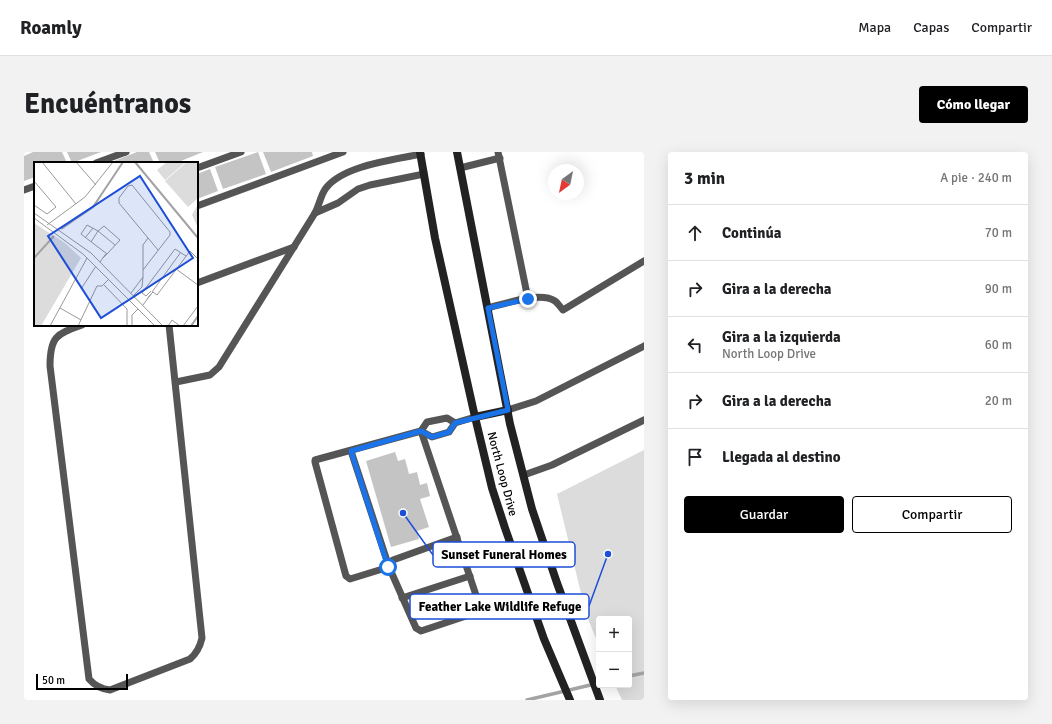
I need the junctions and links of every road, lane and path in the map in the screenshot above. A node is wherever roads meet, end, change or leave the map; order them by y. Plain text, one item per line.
1 (126, 152) edge
2 (240, 152) edge
3 (343, 152) edge
4 (457, 152) edge
5 (421, 153) edge
6 (499, 155) edge
7 (99, 162) edge
8 (198, 168) edge
9 (460, 168) junction
10 (424, 174) junction
11 (34, 186) edge
12 (24, 190) edge
13 (198, 206) edge
14 (315, 213) junction
15 (294, 247) junction
16 (644, 261) edge
17 (198, 283) edge
18 (528, 299) junction
19 (488, 308) junction
20 (79, 326) edge
21 (169, 326) edge
22 (644, 346) edge
23 (176, 382) junction
24 (508, 410) junction
25 (475, 418) junction
26 (644, 420) edge
27 (455, 423) junction
28 (421, 431) junction
29 (351, 451) junction
30 (524, 475) junction
31 (457, 537) junction
32 (388, 567) junction
33 (470, 576) junction
34 (402, 598) junction
35 (570, 700) edge
36 (600, 700) edge

1 - 7 lane
2 - 8 lane
3 - 13 lane
4 - 9 main road, North Loop Drive
5 - 10 main road, North Loop Drive
5 - 14 lane
6 - 9 lane
6 - 18 lane
9 - 19 main road, North Loop Drive
10 - 14 lane
10 - 25 main road, North Loop Drive
11 - 12 lane
14 - 15 lane
15 - 17 lane
15 - 23 lane
16 - 18 lane
18 - 19 lane
19 - 24 main road, North Loop Drive
20 - 23 lane
21 - 23 lane
22 - 24 lane
24 - 25 main road
24 - 30 main road, North Loop Drive
25 - 27 lane
25 - 35 main road, North Loop Drive
26 - 30 lane
27 - 28 lane
27 - 28 lane
28 - 29 lane
28 - 31 lane
29 - 32 lane
29 - 32 lane
30 - 36 main road, North Loop Drive
31 - 32 lane
31 - 33 lane
32 - 34 lane
33 - 34 lane
33 - 34 lane

